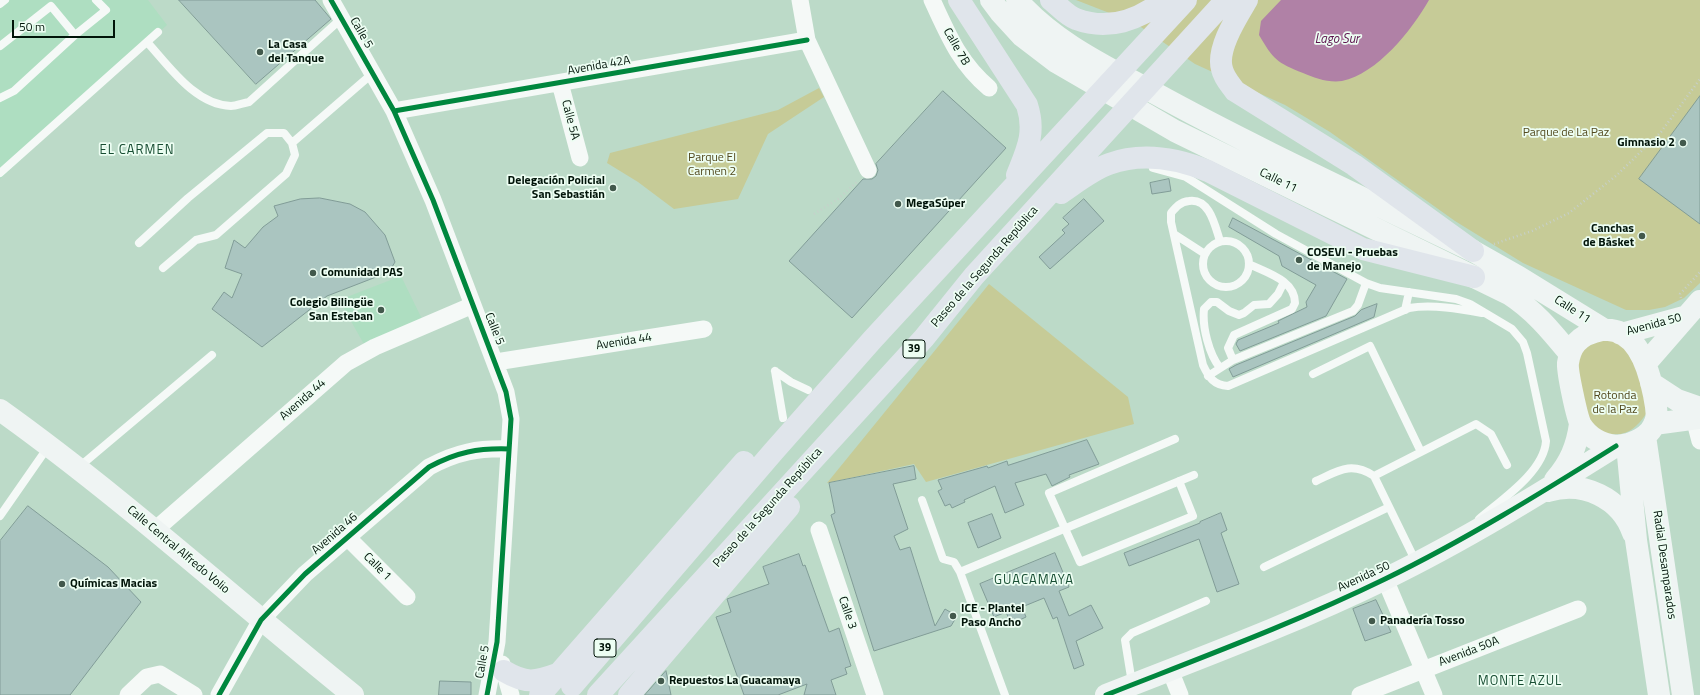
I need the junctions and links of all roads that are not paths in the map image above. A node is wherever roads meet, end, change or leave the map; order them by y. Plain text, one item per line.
1 (4, 0) edge
2 (96, 0) edge
3 (331, 0) edge
4 (800, 0) edge
5 (932, 0) edge
6 (959, 0) edge
7 (991, 0) edge
8 (1017, 0) edge
9 (1051, 0) edge
10 (1164, 0) edge
11 (1186, 0) edge
12 (1226, 0) edge
13 (1247, 0) edge
14 (0, 4) edge
15 (342, 18) junction
16 (158, 32) dead end
17 (75, 34) junction
18 (807, 40) junction
19 (147, 42) junction
20 (0, 46) edge
21 (373, 73) junction
22 (560, 83) junction
23 (988, 88) dead end
24 (0, 98) edge
25 (394, 111) junction
26 (292, 143) junction
27 (580, 158) dead end
28 (1142, 158) junction
29 (868, 170) road end
30 (0, 173) edge
31 (1011, 189) junction
32 (1035, 210) junction
33 (1174, 234) junction
34 (1220, 241) junction
35 (139, 244) dead end
36 (1473, 251) junction
37 (1205, 254) junction
38 (1249, 264) junction
39 (163, 268) dead end
40 (1474, 277) junction
41 (1284, 282) junction
42 (923, 283) junction
43 (1366, 283) junction
44 (1409, 292) junction
45 (473, 306) junction
46 (1694, 308) edge
47 (1405, 310) junction
48 (1485, 314) junction
49 (704, 329) dead end
50 (1613, 332) junction
51 (924, 338) junction
52 (1570, 354) junction
53 (212, 355) dead end
54 (1233, 360) junction
55 (496, 362) junction
56 (1646, 363) junction
57 (1220, 368) junction
58 (1313, 374) dead end
59 (1208, 376) junction
60 (1651, 383) junction
61 (808, 390) junction
62 (0, 410) edge
63 (1698, 415) edge
64 (783, 418) junction
65 (1580, 424) junction
66 (1636, 438) junction
67 (1176, 439) dead end
68 (1700, 441) edge
69 (50, 445) junction
70 (509, 449) junction
71 (1422, 452) junction
72 (1507, 466) dead end
73 (78, 468) junction
74 (1194, 474) dead end
75 (1374, 476) junction
76 (1179, 481) junction
77 (1316, 481) dead end
78 (1541, 493) junction
79 (922, 500) dead end
80 (1389, 507) junction
81 (0, 516) edge
82 (1065, 529) junction
83 (155, 530) junction
84 (819, 530) dead end
85 (347, 537) junction
86 (1636, 540) junction
87 (1445, 547) junction
88 (1417, 563) junction
89 (1264, 567) dead end
90 (960, 572) junction
91 (1385, 579) junction
92 (407, 597) dead end
93 (1206, 601) dead end
94 (1578, 609) dead end
95 (261, 620) junction
96 (497, 642) junction
97 (1170, 670) junction
98 (1424, 670) junction
99 (504, 671) junction
100 (565, 680) junction
101 (1132, 685) junction
102 (128, 695) edge
103 (194, 695) edge
104 (219, 695) edge
105 (353, 695) edge
106 (488, 695) edge
107 (510, 695) edge
108 (540, 695) edge
109 (598, 695) edge
110 (629, 695) edge
111 (875, 695) edge
112 (1005, 695) edge
113 (1106, 695) edge
114 (1180, 695) edge
115 (1360, 695) edge
116 (1434, 695) edge
117 (1659, 695) edge
118 (1683, 695) edge

1 - 14 lane
2 - 17 lane
3 - 15 street, Calle 5
4 - 18 street
5 - 23 street, Calle 7B
6 - 31 highway
7 - 40 main road, Calle 11
8 - 36 main road, Calle 11
9 - 10 highway
11 - 31 highway, 39
12 - 32 highway, Paseo de la Segunda República / 39
13 - 36 highway
15 - 19 lane
15 - 21 street, Calle 5
16 - 19 lane
17 - 20 lane
17 - 24 lane
18 - 22 street, Avenida 42A
18 - 29 street
19 - 30 lane
21 - 25 street, Calle 5
21 - 26 lane
22 - 25 street, Avenida 42A
22 - 27 street, Calle 5A
25 - 45 street, Calle 5
26 - 35 lane
26 - 39 lane
28 - 32 highway
28 - 40 highway
28 - 43 lane
31 - 42 highway, 39
32 - 51 highway, Paseo de la Segunda República / 39
33 - 34 lane
33 - 37 lane
33 - 59 lane
34 - 37 lane
34 - 38 lane
36 - 50 main road, Calle 11
37 - 38 lane
38 - 41 lane
40 - 52 main road, Calle 11
41 - 54 lane
41 - 57 lane
42 - 61 highway
42 - 100 highway, 39
43 - 44 lane
43 - 54 lane
44 - 47 lane
44 - 48 lane
45 - 55 street, Calle 5
45 - 83 street, Avenida 44
46 - 50 main road, Avenida 50
46 - 56 main road, Avenida 50
47 - 48 lane
47 - 59 lane
48 - 87 lane
49 - 55 street, Avenida 44
50 - 52 main road
50 - 56 main road
51 - 109 highway, Paseo de la Segunda República / 39
51 - 110 highway
52 - 65 main road
53 - 73 lane
54 - 57 lane
55 - 70 street, Calle 5
56 - 60 main road
57 - 59 lane
58 - 71 lane
60 - 63 main road
60 - 66 main road
61 - 64 highway
61 - 64 lane
62 - 69 main road, Calle Central Alfredo Volio
63 - 66 main road
63 - 68 street
64 - 100 highway
65 - 66 main road
65 - 78 main road, Avenida 50
66 - 78 main road, Avenida 50
66 - 86 main road, Radial Desamparados
66 - 118 main road, Radial Desamparados
67 - 82 lane
69 - 73 main road, Calle Central Alfredo Volio
69 - 81 lane
70 - 85 street, Avenida 46
70 - 96 street, Calle 5
71 - 72 lane
71 - 75 lane
73 - 83 main road, Calle Central Alfredo Volio
74 - 76 lane
75 - 77 lane
75 - 80 lane
76 - 82 lane
76 - 82 lane
78 - 86 main road
78 - 87 main road, Avenida 50
79 - 90 lane
80 - 88 lane
80 - 89 lane
82 - 90 lane
83 - 95 main road, Calle Central Alfredo Volio
84 - 111 street, Calle 3
85 - 92 street, Calle 1
85 - 95 street, Avenida 46
86 - 117 main road, Radial Desamparados
87 - 88 main road, Avenida 50
88 - 91 main road, Avenida 50
90 - 112 lane
91 - 97 main road, Avenida 50
91 - 98 street
93 - 101 lane
94 - 98 street, Avenida 50A
95 - 104 street, Avenida 46
95 - 105 main road, Calle Central Alfredo Volio
96 - 99 street, Calle 5
96 - 106 street, Calle 5
97 - 101 main road, Avenida 50
97 - 114 street
98 - 115 street, Avenida 50A
98 - 116 street
99 - 100 highway
99 - 107 street, Calle 5
100 - 108 highway
101 - 113 main road, Avenida 50
102 - 103 street

